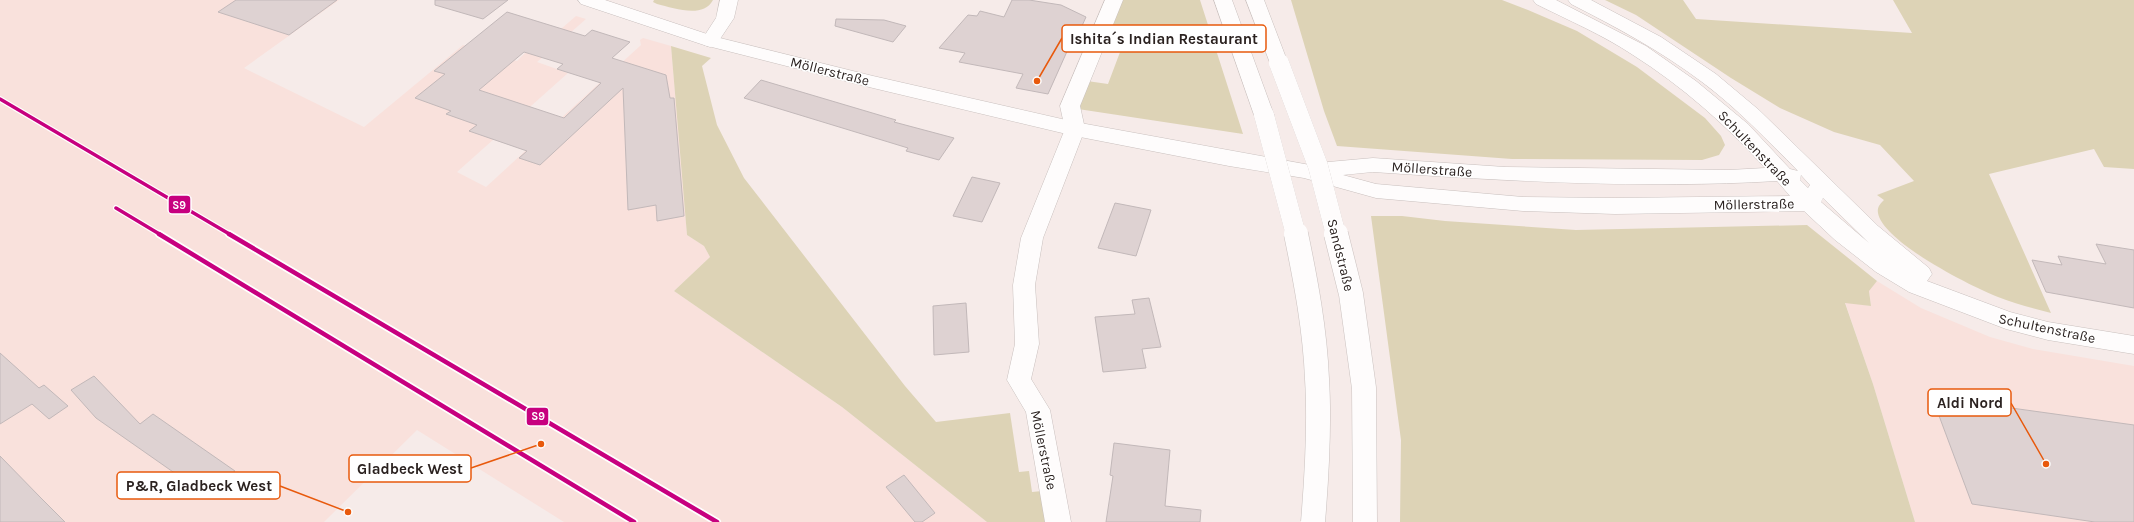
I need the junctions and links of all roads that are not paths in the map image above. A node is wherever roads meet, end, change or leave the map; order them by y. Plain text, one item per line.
1 (587, 0) edge
2 (729, 0) edge
3 (1114, 0) edge
4 (1223, 0) edge
5 (1255, 0) edge
6 (1542, 0) edge
7 (1577, 0) edge
8 (710, 41) junction
9 (1076, 129) junction
10 (1304, 171) junction
11 (1782, 174) junction
12 (1822, 185) junction
13 (1809, 203) junction
14 (1962, 302) junction
15 (2134, 345) edge
16 (1058, 522) edge
17 (1313, 522) edge
18 (1365, 522) edge

1 - 8 street, Möllerstraße
2 - 8 street
3 - 9 street
4 - 17 street, bridge
5 - 18 street, Sandstraße, bridge
6 - 11 street, Schultenstraße
7 - 12 street, Schultenstraße
8 - 9 street, Möllerstraße
9 - 10 street, Möllerstraße
9 - 16 street, Möllerstraße
10 - 11 street, Möllerstraße
10 - 13 street, Möllerstraße
11 - 12 street, Möllerstraße
11 - 13 street, Schultenstraße
12 - 13 street, Möllerstraße
12 - 14 street, Schultenstraße
13 - 14 street, Schultenstraße
14 - 15 street, Schultenstraße

